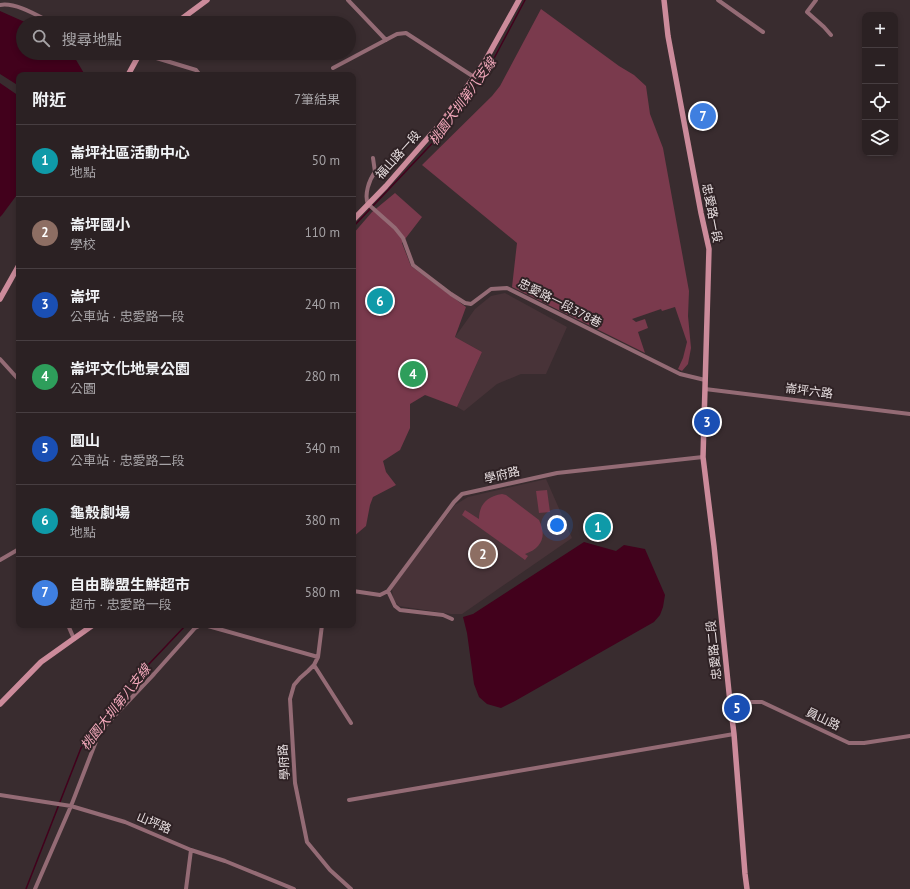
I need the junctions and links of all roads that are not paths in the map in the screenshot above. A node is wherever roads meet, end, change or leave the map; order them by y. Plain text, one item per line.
1 (10, 0) edge
2 (207, 0) edge
3 (348, 0) edge
4 (519, 0) edge
5 (664, 0) edge
6 (718, 0) edge
7 (816, 0) edge
8 (0, 5) edge
9 (15, 5) junction
10 (38, 16) edge
11 (185, 16) edge
12 (763, 32) dead end
13 (831, 35) dead end
14 (386, 40) junction
15 (356, 56) edge
16 (136, 60) edge
17 (163, 60) edge
18 (348, 60) edge
19 (333, 68) dead end
20 (130, 72) edge
21 (198, 72) edge
22 (474, 77) junction
23 (373, 158) dead end
24 (371, 206) junction
25 (356, 218) edge
26 (16, 270) edge
27 (0, 299) edge
28 (0, 360) edge
29 (16, 377) edge
30 (705, 380) junction
31 (704, 389) junction
32 (910, 414) edge
33 (703, 457) junction
34 (16, 551) edge
35 (0, 560) edge
36 (388, 590) junction
37 (356, 591) edge
38 (452, 619) dead end
39 (69, 628) edge
40 (89, 628) edge
41 (195, 628) edge
42 (213, 628) edge
43 (322, 628) edge
44 (74, 639) junction
45 (318, 657) junction
46 (314, 665) junction
47 (730, 702) junction
48 (0, 704) edge
49 (351, 723) dead end
50 (734, 734) junction
51 (910, 736) edge
52 (0, 795) edge
53 (350, 800) dead end
54 (71, 806) junction
55 (191, 850) junction
56 (35, 889) edge
57 (186, 889) edge
58 (294, 889) edge
59 (351, 889) edge
60 (747, 889) edge

1 - 9 street
2 - 11 main road
3 - 14 street
4 - 22 main road, 福山路一段
5 - 30 main road, 忠愛路一段
6 - 12 street
7 - 13 street
8 - 9 street
9 - 10 street
14 - 15 street
14 - 22 street
16 - 20 main road
17 - 21 street
18 - 19 street
22 - 24 main road, 福山路一段
23 - 24 street
24 - 25 main road, 福山路一段
24 - 30 street, 忠愛路一段378巷
26 - 27 main road
28 - 29 street
30 - 31 main road, 忠愛路一段
31 - 32 street, 崙坪六路
31 - 33 main road, 忠愛路一段
33 - 36 street, 學府路
33 - 47 main road, 忠愛路二段
34 - 35 street
36 - 37 street
36 - 38 street
39 - 44 street
40 - 44 main road
41 - 54 street
42 - 45 street
43 - 45 street, 學府路
44 - 48 main road
45 - 46 street, 學府路
46 - 49 street
46 - 59 street, 學府路
47 - 50 main road, 忠愛路二段
47 - 51 street, 員山路
50 - 53 street
50 - 60 main road, 忠愛路二段
52 - 54 street, 山坪路
54 - 55 street, 山坪路
54 - 56 street
55 - 57 street
55 - 58 street, 山坪路

